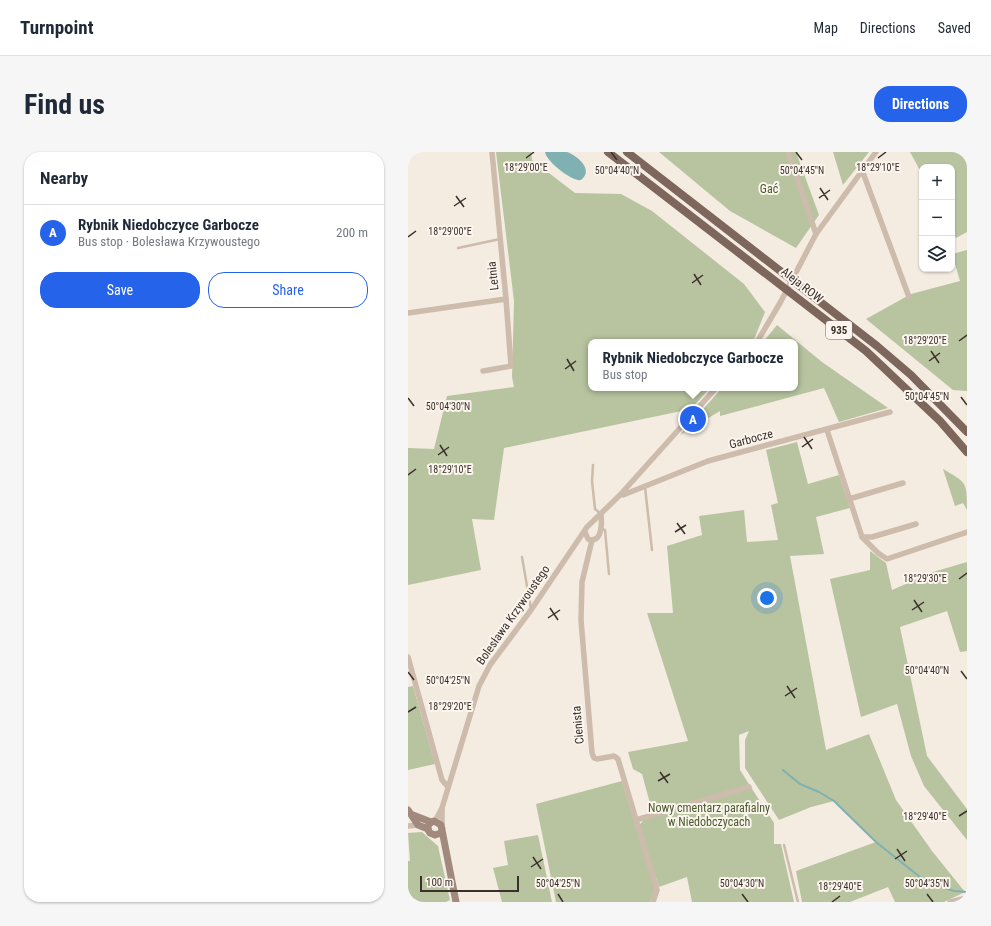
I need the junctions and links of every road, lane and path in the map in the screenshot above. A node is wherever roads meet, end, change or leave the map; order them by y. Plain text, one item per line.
1 (492, 152) edge
2 (608, 152) edge
3 (627, 152) edge
4 (788, 152) edge
5 (876, 152) edge
6 (862, 170) junction
7 (816, 234) junction
8 (500, 239) junction
9 (458, 248) dead end
10 (909, 297) dead end
11 (506, 299) junction
12 (408, 313) edge
13 (759, 339) edge
14 (483, 371) dead end
15 (713, 391) edge
16 (890, 412) dead end
17 (827, 430) junction
18 (967, 432) edge
19 (967, 452) edge
20 (593, 465) dead end
21 (903, 483) dead end
22 (645, 486) junction
23 (620, 495) junction
24 (849, 498) junction
25 (601, 515) junction
26 (916, 524) dead end
27 (591, 525) junction
28 (599, 530) junction
29 (585, 532) junction
30 (967, 532) edge
31 (862, 537) junction
32 (590, 539) junction
33 (652, 550) dead end
34 (572, 551) junction
35 (522, 558) dead end
36 (609, 574) dead end
37 (531, 610) junction
38 (408, 657) edge
39 (448, 788) junction
40 (749, 788) dead end
41 (442, 808) junction
42 (410, 812) edge
43 (636, 820) junction
44 (433, 821) junction
45 (418, 825) junction
46 (408, 826) edge
47 (442, 828) junction
48 (428, 830) junction
49 (435, 835) junction
50 (784, 845) dead end
51 (446, 851) junction
52 (967, 898) edge
53 (456, 902) edge
54 (653, 902) edge
55 (798, 902) edge
56 (950, 902) edge

1 - 8 street, Letnia
2 - 19 main road, Aleja ROW / 935
3 - 18 main road, Aleja ROW / 935
4 - 7 street
5 - 6 street
6 - 7 street
6 - 10 street
7 - 13 street
8 - 9 lane
8 - 11 street, Letnia
11 - 12 street, Letnia
11 - 14 street
15 - 23 street
16 - 17 street, Garbocze
17 - 22 street, Garbocze
17 - 24 street
20 - 25 lane
21 - 24 street
22 - 23 street, Garbocze
22 - 33 lane
23 - 25 street
24 - 31 street
25 - 27 street
25 - 28 street
26 - 31 street
27 - 28 street
27 - 29 street
28 - 32 street
28 - 36 lane
29 - 32 street
29 - 34 street, Bolesława Krzywoustego
30 - 31 street
32 - 34 street, Bolesława Krzywoustego
32 - 43 street, Cienista
34 - 37 street, Bolesława Krzywoustego
35 - 37 lane
37 - 39 street, Bolesława Krzywoustego
38 - 39 street
39 - 41 street, Bolesława Krzywoustego
40 - 43 street
41 - 44 street, Bolesława Krzywoustego
41 - 47 street, Bolesława Krzywoustego
42 - 44 street
42 - 45 street
43 - 54 street, Cienista
44 - 47 street
44 - 48 street
45 - 46 street
45 - 48 street
47 - 49 street
47 - 51 street
48 - 49 street
49 - 51 street
50 - 55 lane
51 - 53 street
52 - 56 street

